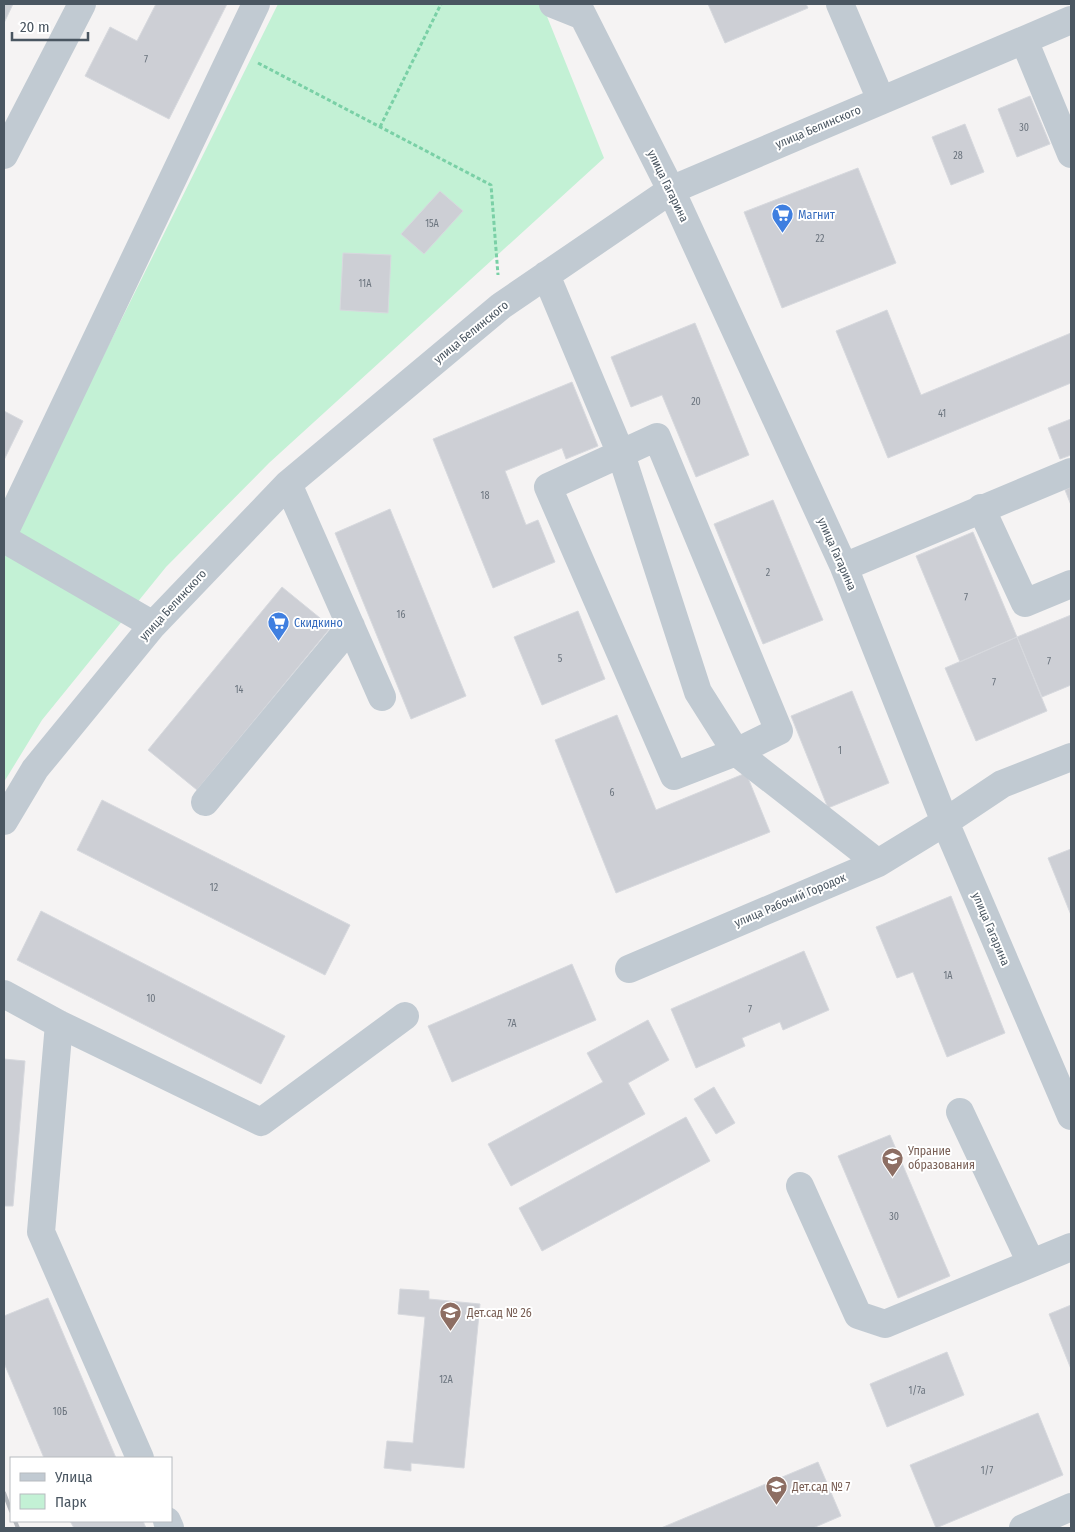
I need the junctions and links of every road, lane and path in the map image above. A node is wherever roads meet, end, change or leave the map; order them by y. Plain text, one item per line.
1 (82, 4) edge
2 (256, 4) edge
3 (441, 4) edge
4 (553, 4) edge
5 (840, 4) edge
6 (580, 10) edge
7 (1071, 20) edge
8 (1024, 40) junction
9 (234, 50) junction
10 (881, 100) junction
11 (380, 127) junction
12 (1071, 154) edge
13 (4, 155) edge
14 (671, 190) junction
15 (546, 275) junction
16 (501, 306) junction
17 (621, 454) junction
18 (1071, 472) edge
19 (288, 484) junction
20 (981, 508) junction
21 (4, 533) edge
22 (4, 539) edge
23 (844, 567) junction
24 (1071, 584) edge
25 (153, 625) junction
26 (351, 626) junction
27 (382, 696) dead end
28 (736, 752) junction
29 (1071, 757) edge
30 (205, 802) dead end
31 (4, 821) edge
32 (945, 822) junction
33 (878, 862) junction
34 (629, 969) dead end
35 (4, 994) edge
36 (406, 1016) dead end
37 (59, 1024) junction
38 (960, 1112) dead end
39 (1071, 1116) edge
40 (800, 1186) dead end
41 (1071, 1247) edge
42 (1031, 1263) junction
43 (140, 1457) edge
44 (1071, 1507) edge
45 (1023, 1528) edge

1 - 13 street
2 - 9 street
3 - 11 path
4 - 6 street
5 - 10 street
6 - 14 street, улица Гагарина
7 - 8 street, улица Белинского
8 - 10 street, улица Белинского
8 - 12 street
9 - 11 path
9 - 21 street
10 - 14 street, улица Белинского
11 - 16 path
14 - 15 street, улица Белинского
14 - 23 street, улица Гагарина
15 - 16 street, улица Белинского
15 - 17 street
16 - 19 street, улица Белинского
17 - 28 street
17 - 28 street
17 - 28 street
18 - 20 street
19 - 25 street, улица Белинского
19 - 26 street
20 - 23 street
20 - 24 street
22 - 25 street
23 - 32 street, улица Гагарина
25 - 31 street, улица Белинского
26 - 27 street
26 - 30 street
28 - 33 street
29 - 32 street, улица Рабочий Городок
32 - 33 street, улица Рабочий Городок
32 - 39 street, улица Гагарина
33 - 34 street, улица Рабочий Городок
35 - 37 street
36 - 37 street
37 - 43 street
38 - 42 street
40 - 42 street
41 - 42 street
44 - 45 street

